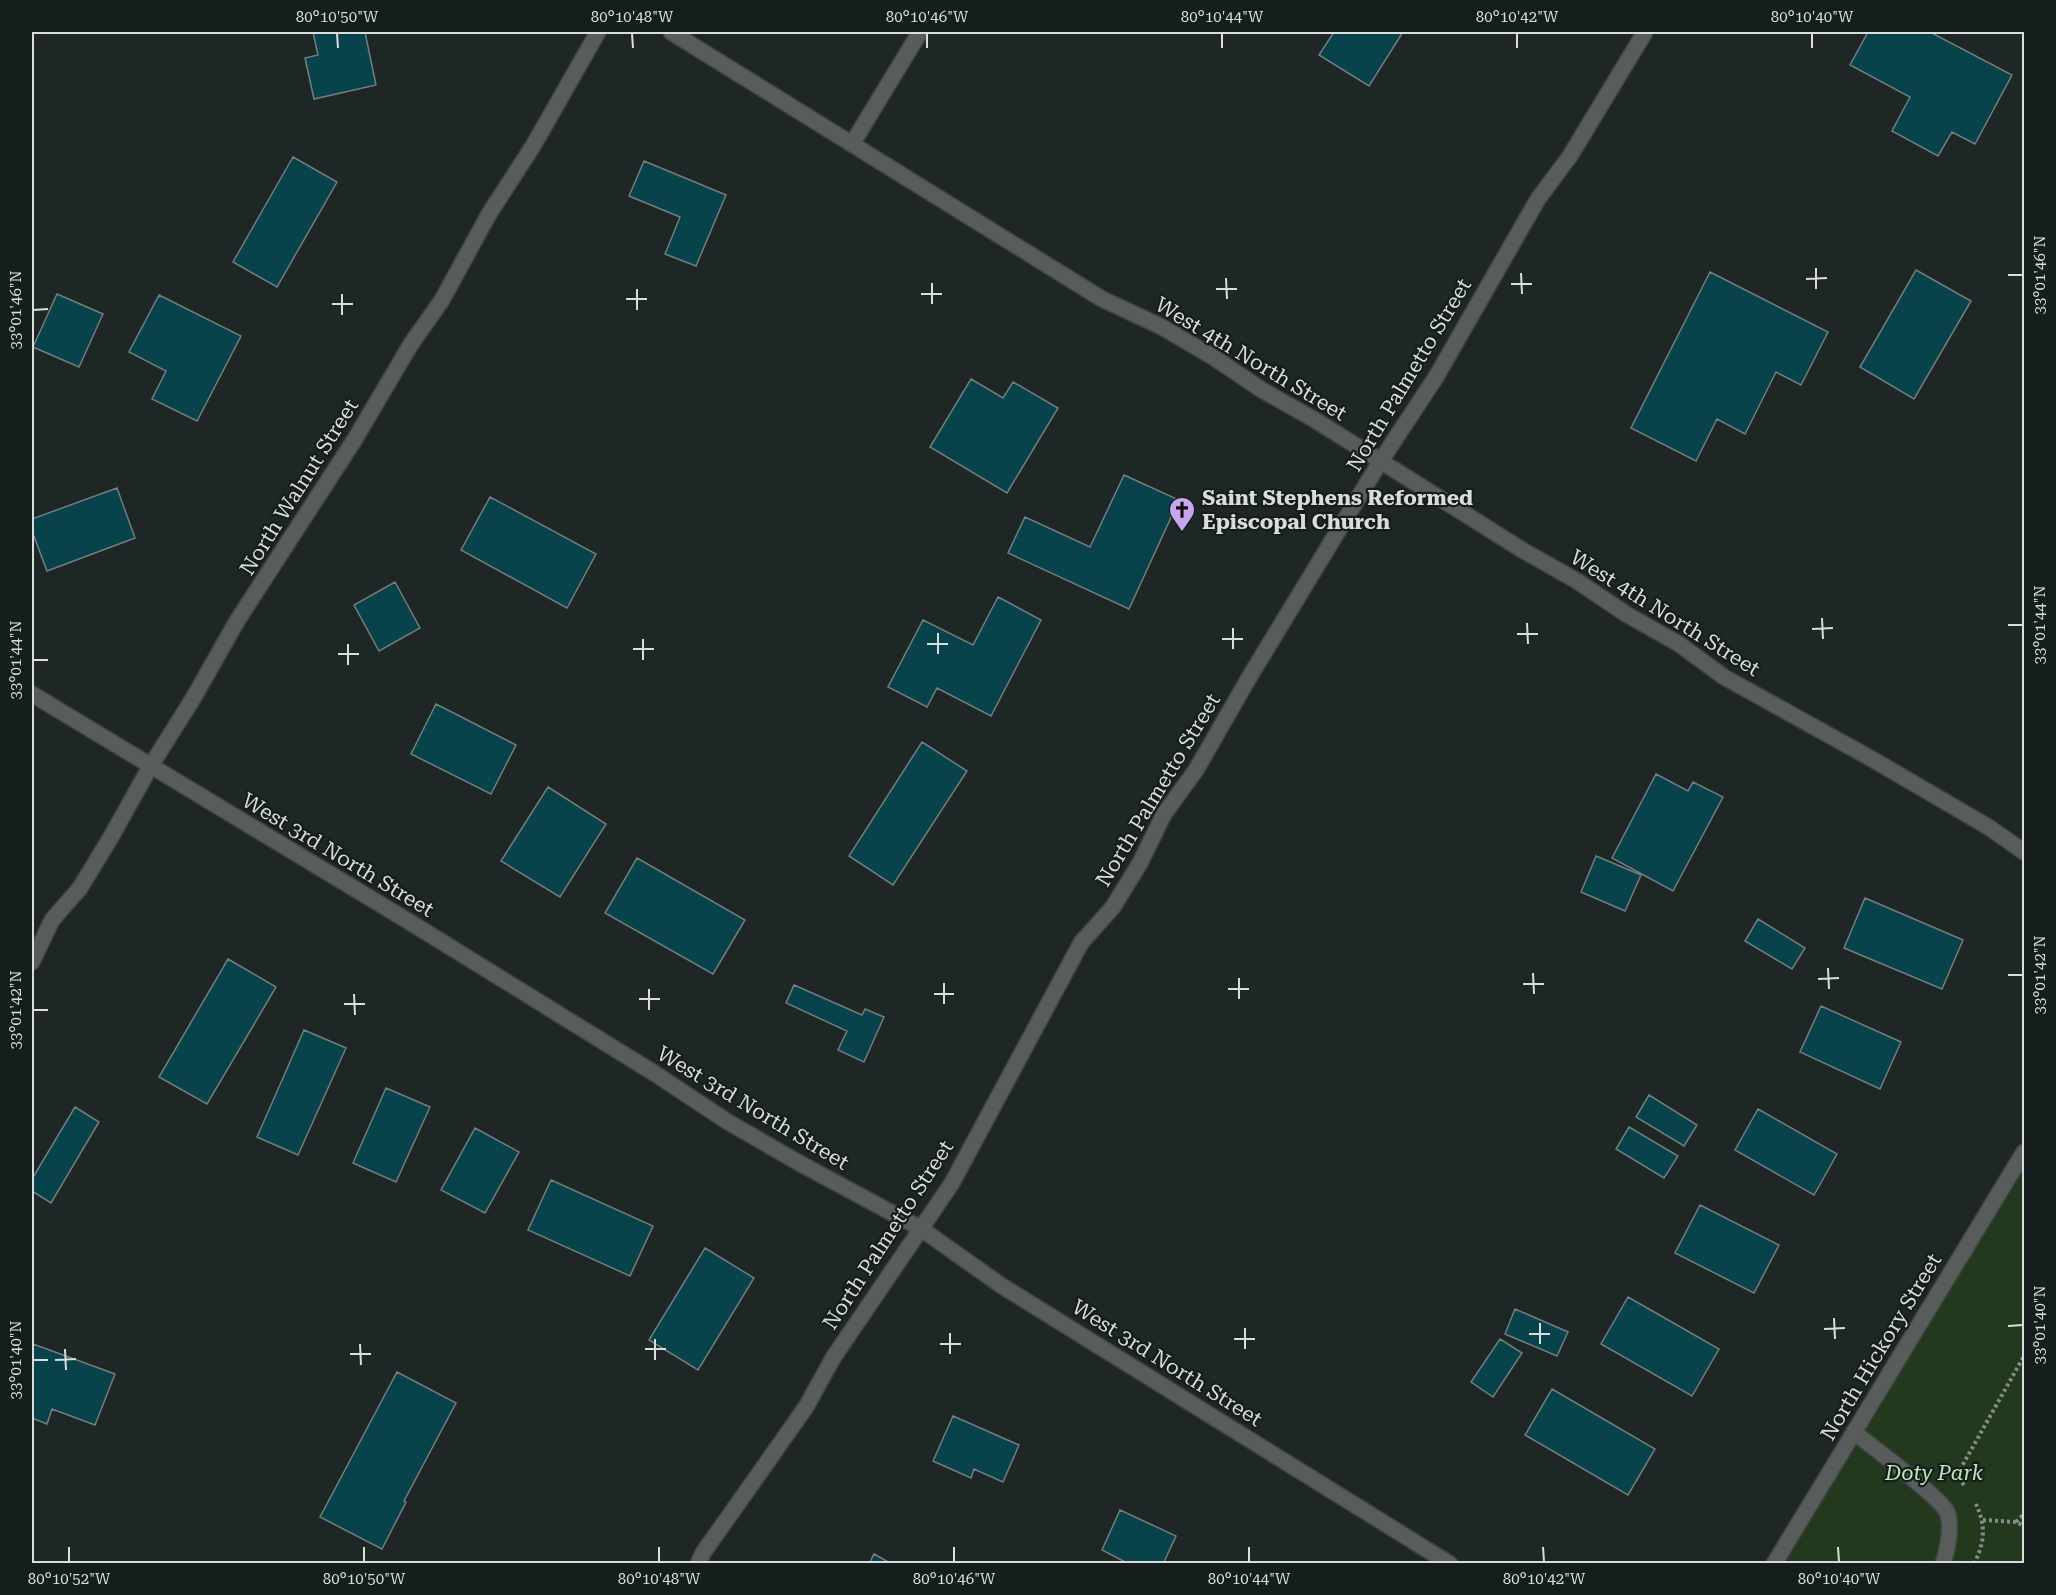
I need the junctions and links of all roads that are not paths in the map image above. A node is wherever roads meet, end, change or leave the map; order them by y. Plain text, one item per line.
1 (598, 32) edge
2 (671, 32) edge
3 (920, 32) edge
4 (1645, 32) edge
5 (852, 144) junction
6 (1380, 462) junction
7 (32, 694) edge
8 (150, 767) junction
9 (2025, 852) edge
10 (32, 962) edge
11 (2025, 1152) edge
12 (920, 1228) junction
13 (1854, 1432) junction
14 (698, 1563) edge
15 (1450, 1563) edge
16 (1774, 1563) edge
17 (1943, 1563) edge

1 - 8 street, North Walnut Street
2 - 5 street, West 4th North Street
3 - 5 street
4 - 6 street, North Palmetto Street
5 - 6 street, West 4th North Street
6 - 9 street, West 4th North Street
6 - 12 street, North Palmetto Street
7 - 8 street, West 3rd North Street
8 - 10 street, North Walnut Street
8 - 12 street, West 3rd North Street
11 - 13 street, North Hickory Street
12 - 14 street, North Palmetto Street
12 - 15 street, West 3rd North Street
13 - 16 street, North Hickory Street
13 - 17 street

